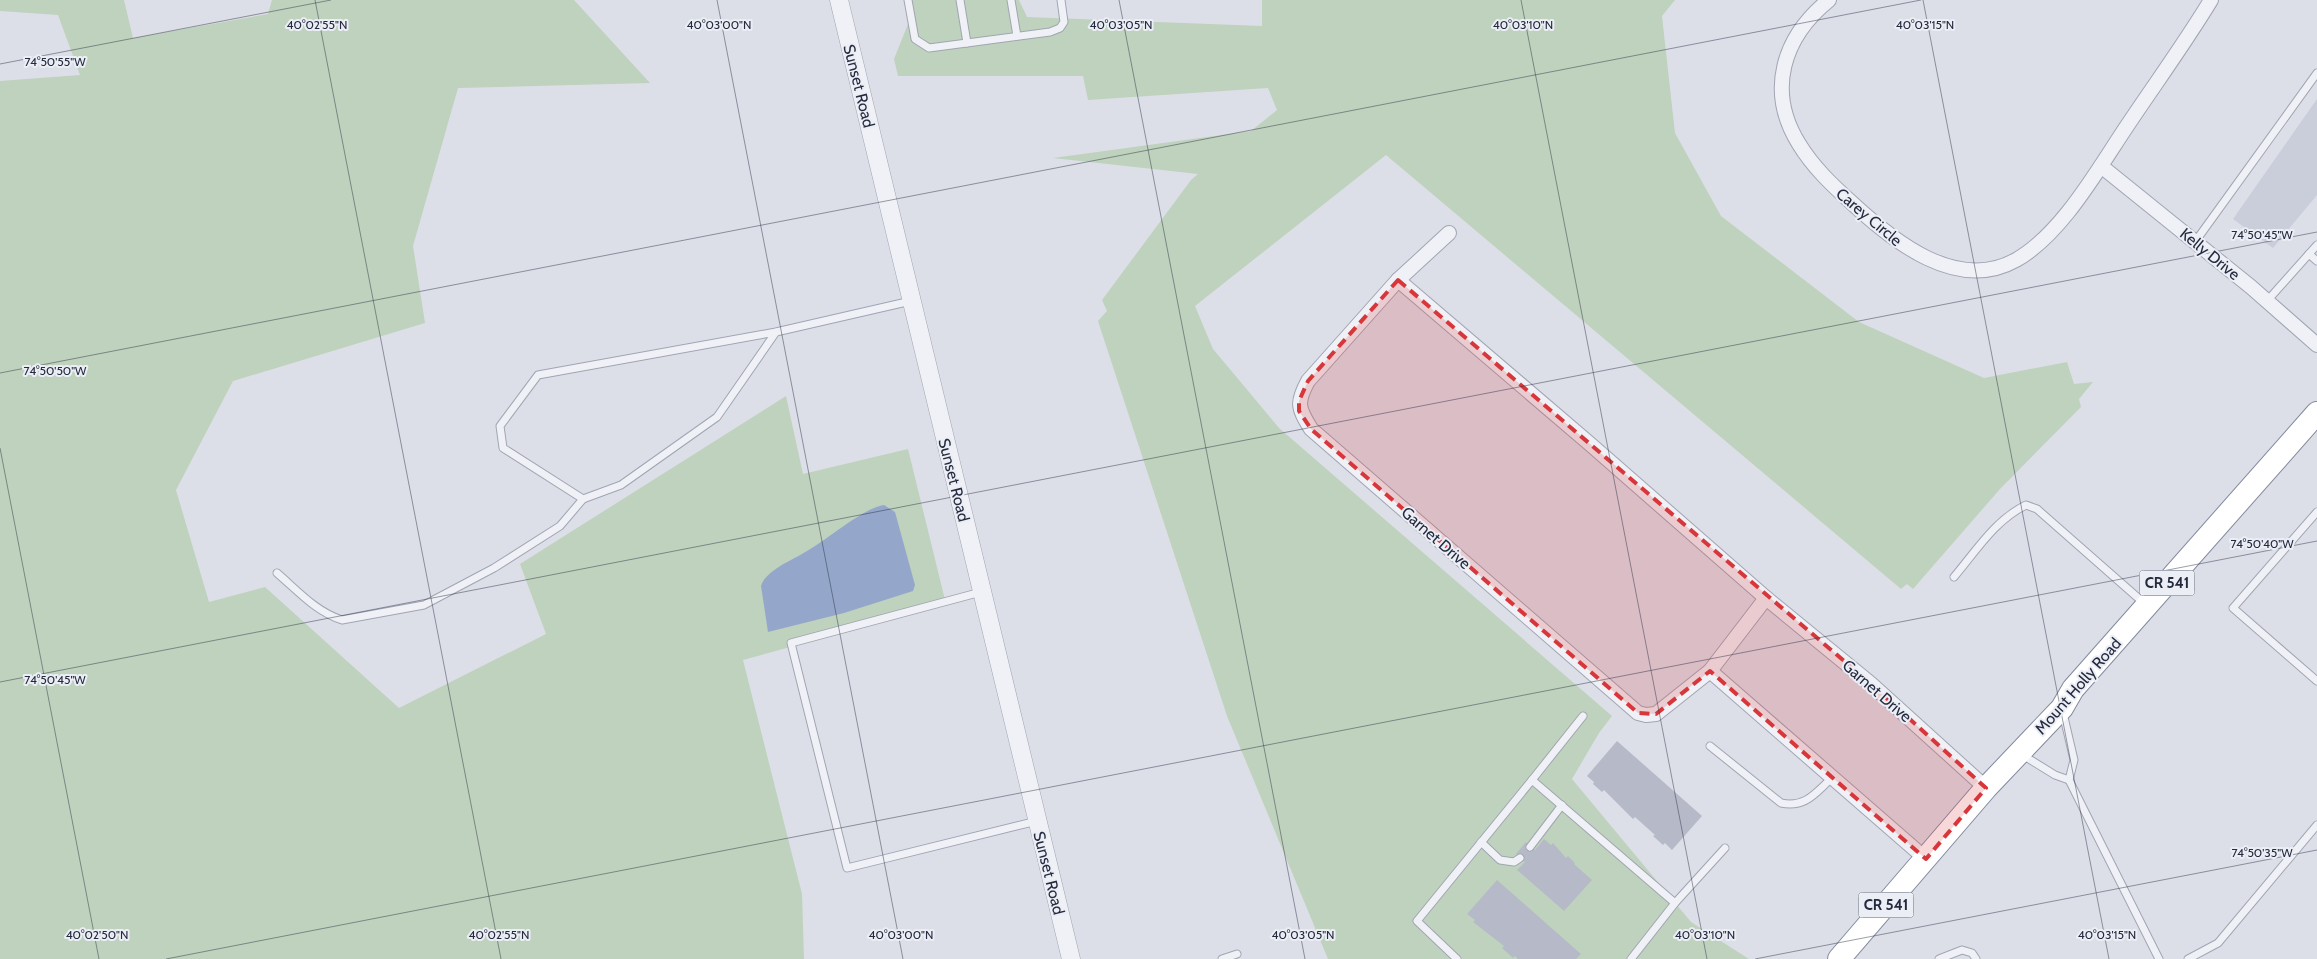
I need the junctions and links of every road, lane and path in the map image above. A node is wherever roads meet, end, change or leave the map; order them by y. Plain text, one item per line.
1 (838, 0) edge
2 (908, 0) edge
3 (960, 0) edge
4 (1011, 0) edge
5 (1061, 0) edge
6 (1829, 0) edge
7 (2211, 0) edge
8 (1017, 36) junction
9 (967, 43) junction
10 (2317, 73) edge
11 (2101, 166) junction
12 (1449, 233) dead end
13 (2195, 242) junction
14 (2317, 245) edge
15 (2309, 254) junction
16 (2317, 261) edge
17 (1398, 280) junction
18 (911, 301) junction
19 (2267, 301) junction
20 (776, 332) junction
21 (2317, 345) edge
22 (2317, 413) edge
23 (583, 499) junction
24 (2317, 512) edge
25 (277, 573) dead end
26 (1954, 577) dead end
27 (981, 592) junction
28 (1766, 598) junction
29 (2147, 606) junction
30 (1710, 671) junction
31 (2317, 681) edge
32 (2062, 708) junction
33 (1583, 716) dead end
34 (1710, 746) dead end
35 (2019, 753) junction
36 (1832, 778) junction
37 (1532, 780) junction
38 (2069, 780) junction
39 (1986, 788) junction
40 (1562, 805) junction
41 (1037, 821) junction
42 (2317, 825) edge
43 (1481, 842) junction
44 (1530, 847) dead end
45 (1724, 848) dead end
46 (1520, 858) dead end
47 (1926, 859) junction
48 (1675, 903) junction
49 (1236, 954) dead end
50 (1071, 959) edge
51 (1222, 959) edge
52 (1457, 959) edge
53 (1631, 959) edge
54 (1839, 959) edge
55 (1940, 959) edge
56 (1976, 959) edge
57 (2159, 959) edge
58 (2188, 959) edge

1 - 18 street, Sunset Road
2 - 9 lane
3 - 9 lane
4 - 8 lane
5 - 8 lane
6 - 11 street, Carey Circle
7 - 11 street, Carey Circle
8 - 9 lane
10 - 13 lane
11 - 13 street, Kelly Drive
12 - 17 street, Garnet Drive
13 - 19 street, Kelly Drive
14 - 15 lane
15 - 16 lane
15 - 19 lane
17 - 28 street, Garnet Drive
17 - 30 street, Garnet Drive
18 - 20 lane
18 - 27 street, Sunset Road
19 - 21 street, Kelly Drive
20 - 23 lane
20 - 23 lane
22 - 29 highway, Mount Holly Road / CR 541
23 - 25 lane
24 - 31 lane
26 - 29 lane
27 - 41 street, Sunset Road
27 - 41 lane
28 - 30 street, Garnet Drive
28 - 39 street, Garnet Drive
29 - 32 highway, Mount Holly Road / CR 541
30 - 36 street
32 - 35 highway, Mount Holly Road / CR 541
32 - 38 lane
33 - 37 lane
34 - 36 lane
35 - 38 lane
35 - 39 highway, Mount Holly Road / CR 541
36 - 47 street
37 - 40 lane
37 - 43 lane
38 - 57 lane
39 - 47 highway, Mount Holly Road / CR 541
40 - 44 lane
40 - 48 lane
41 - 50 street, Sunset Road
42 - 58 lane
43 - 46 lane
43 - 52 lane
45 - 48 lane
47 - 54 highway, Mount Holly Road / CR 541
48 - 53 lane
49 - 51 lane
55 - 56 lane

